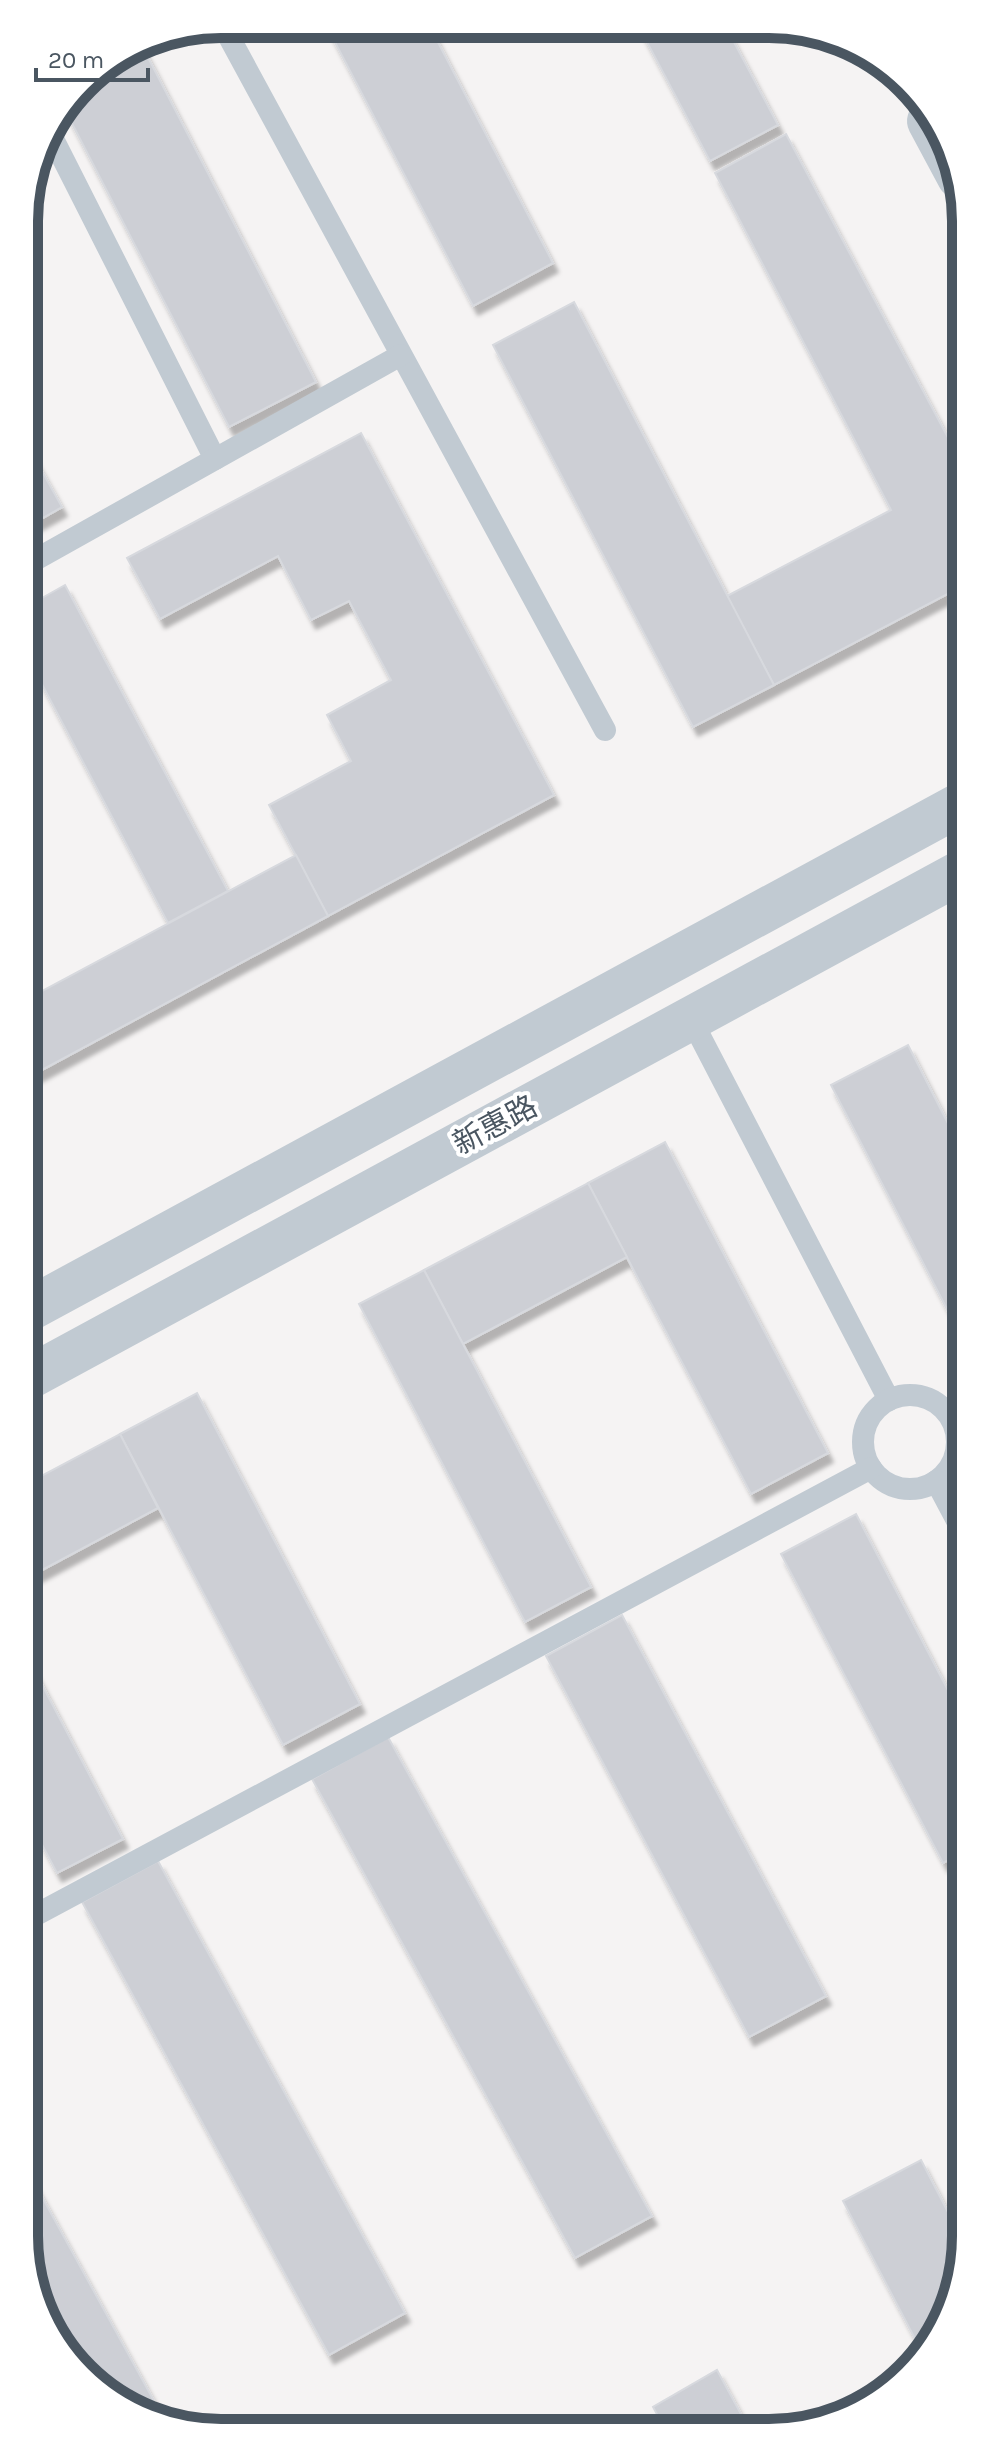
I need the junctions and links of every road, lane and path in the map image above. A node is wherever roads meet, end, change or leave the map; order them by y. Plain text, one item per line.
1 (230, 38) edge
2 (55, 144) edge
3 (401, 355) junction
4 (215, 459) junction
5 (38, 558) edge
6 (605, 730) dead end
7 (952, 809) edge
8 (952, 877) edge
9 (691, 1019) junction
10 (38, 1305) edge
11 (38, 1373) edge
12 (889, 1400) junction
13 (952, 1422) edge
14 (952, 1461) edge
15 (871, 1468) junction
16 (936, 1481) junction
17 (952, 1511) edge
18 (38, 1914) edge

1 - 3 lane
2 - 4 lane
3 - 4 lane
3 - 6 lane
4 - 5 lane
7 - 10 street, 新惠路
8 - 9 street, 新惠路
9 - 11 street, 新惠路
9 - 12 lane
12 - 13 lane
12 - 15 lane
14 - 16 lane
15 - 16 lane
15 - 18 lane
16 - 17 lane

